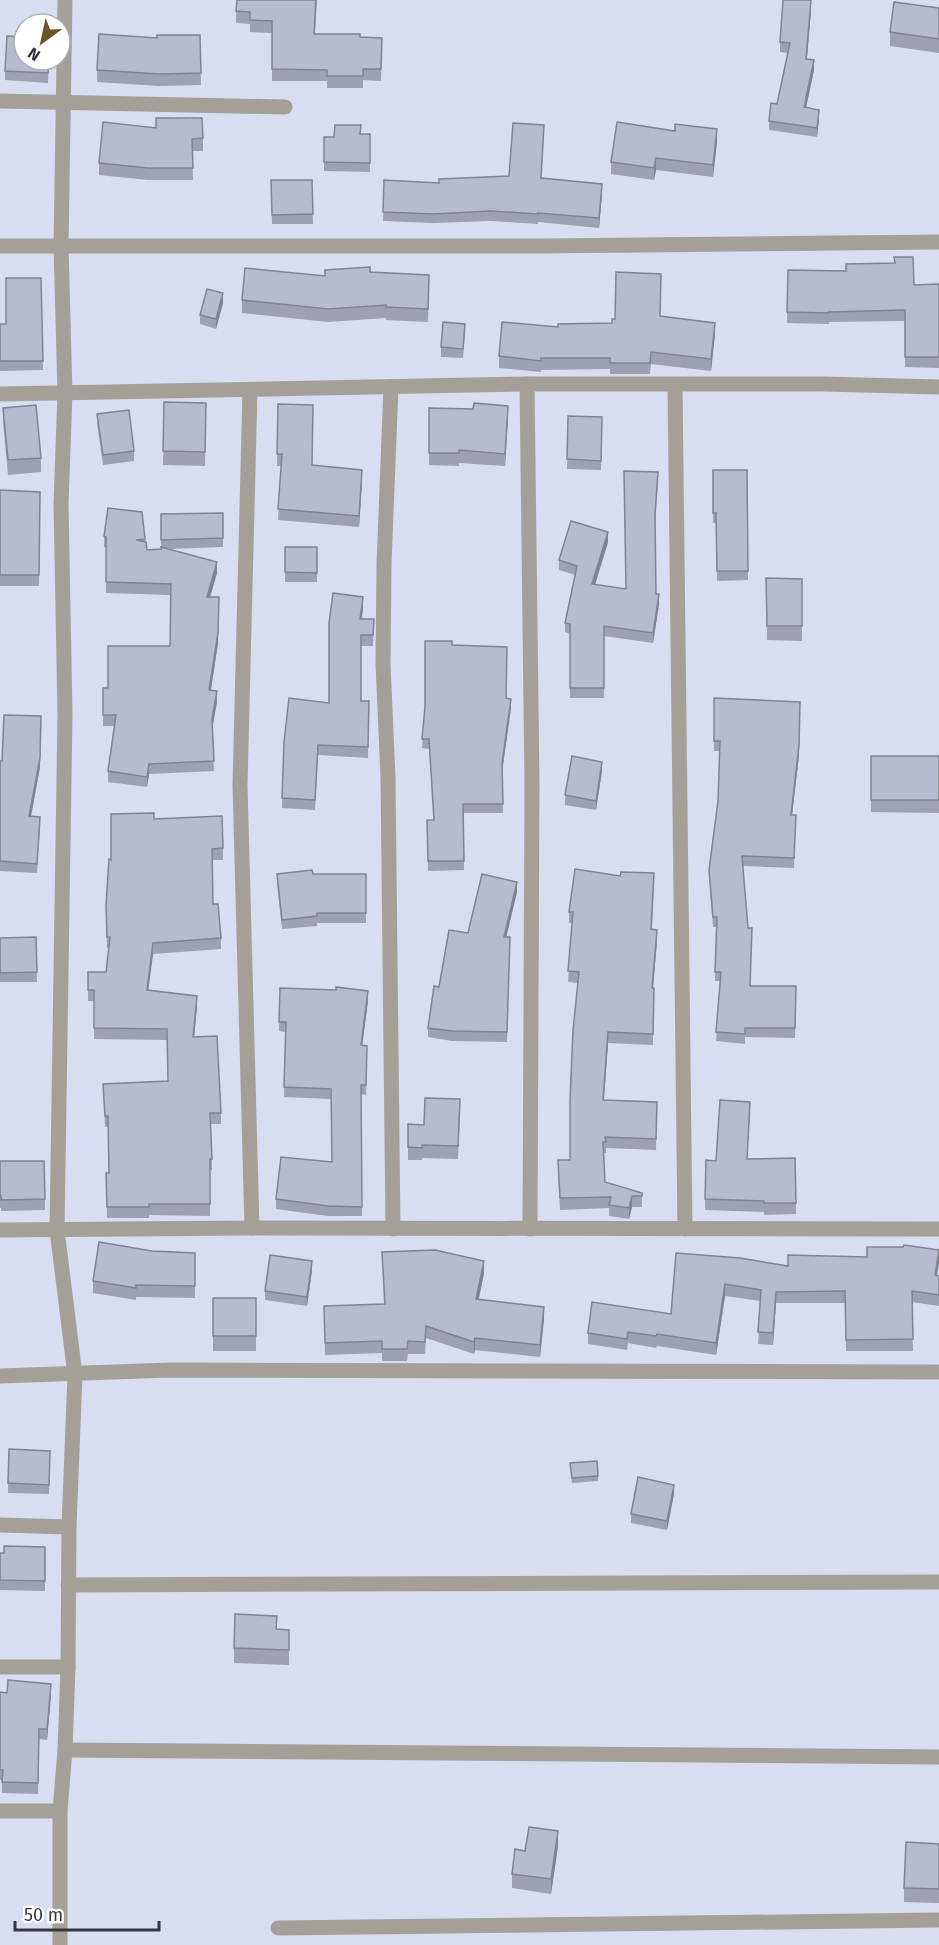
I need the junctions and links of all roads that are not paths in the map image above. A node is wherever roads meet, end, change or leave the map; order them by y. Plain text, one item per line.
1 (65, 0) edge
2 (0, 101) edge
3 (64, 101) junction
4 (285, 107) dead end
5 (939, 242) edge
6 (0, 246) edge
7 (61, 246) junction
8 (527, 384) junction
9 (675, 386) junction
10 (391, 387) junction
11 (939, 387) edge
12 (250, 390) junction
13 (65, 393) junction
14 (0, 394) edge
15 (252, 1228) junction
16 (393, 1229) junction
17 (530, 1229) junction
18 (685, 1229) junction
19 (939, 1229) edge
20 (0, 1230) edge
21 (57, 1230) junction
22 (939, 1372) edge
23 (75, 1375) junction
24 (0, 1376) edge
25 (0, 1525) edge
26 (69, 1527) junction
27 (939, 1582) edge
28 (68, 1586) junction
29 (0, 1667) edge
30 (68, 1667) junction
31 (65, 1750) junction
32 (939, 1757) edge
33 (0, 1811) edge
34 (60, 1811) junction
35 (939, 1920) edge
36 (278, 1928) dead end
37 (60, 1945) edge

1 - 3 street
2 - 3 street
3 - 4 street
3 - 7 street
5 - 7 street
6 - 7 street
7 - 13 street
8 - 9 street
8 - 10 street
8 - 17 street
9 - 11 street
9 - 18 street
10 - 12 street
10 - 16 street
12 - 13 street
12 - 15 street
13 - 14 street
13 - 21 street
15 - 16 street
15 - 21 street
16 - 17 street
17 - 18 street
18 - 19 street
20 - 21 street
21 - 23 street
22 - 23 street
23 - 24 street
23 - 26 street
25 - 26 street
26 - 28 street
27 - 28 street
28 - 30 street
29 - 30 street
30 - 31 street
31 - 32 street
31 - 34 street
33 - 34 street
34 - 37 street
35 - 36 street

